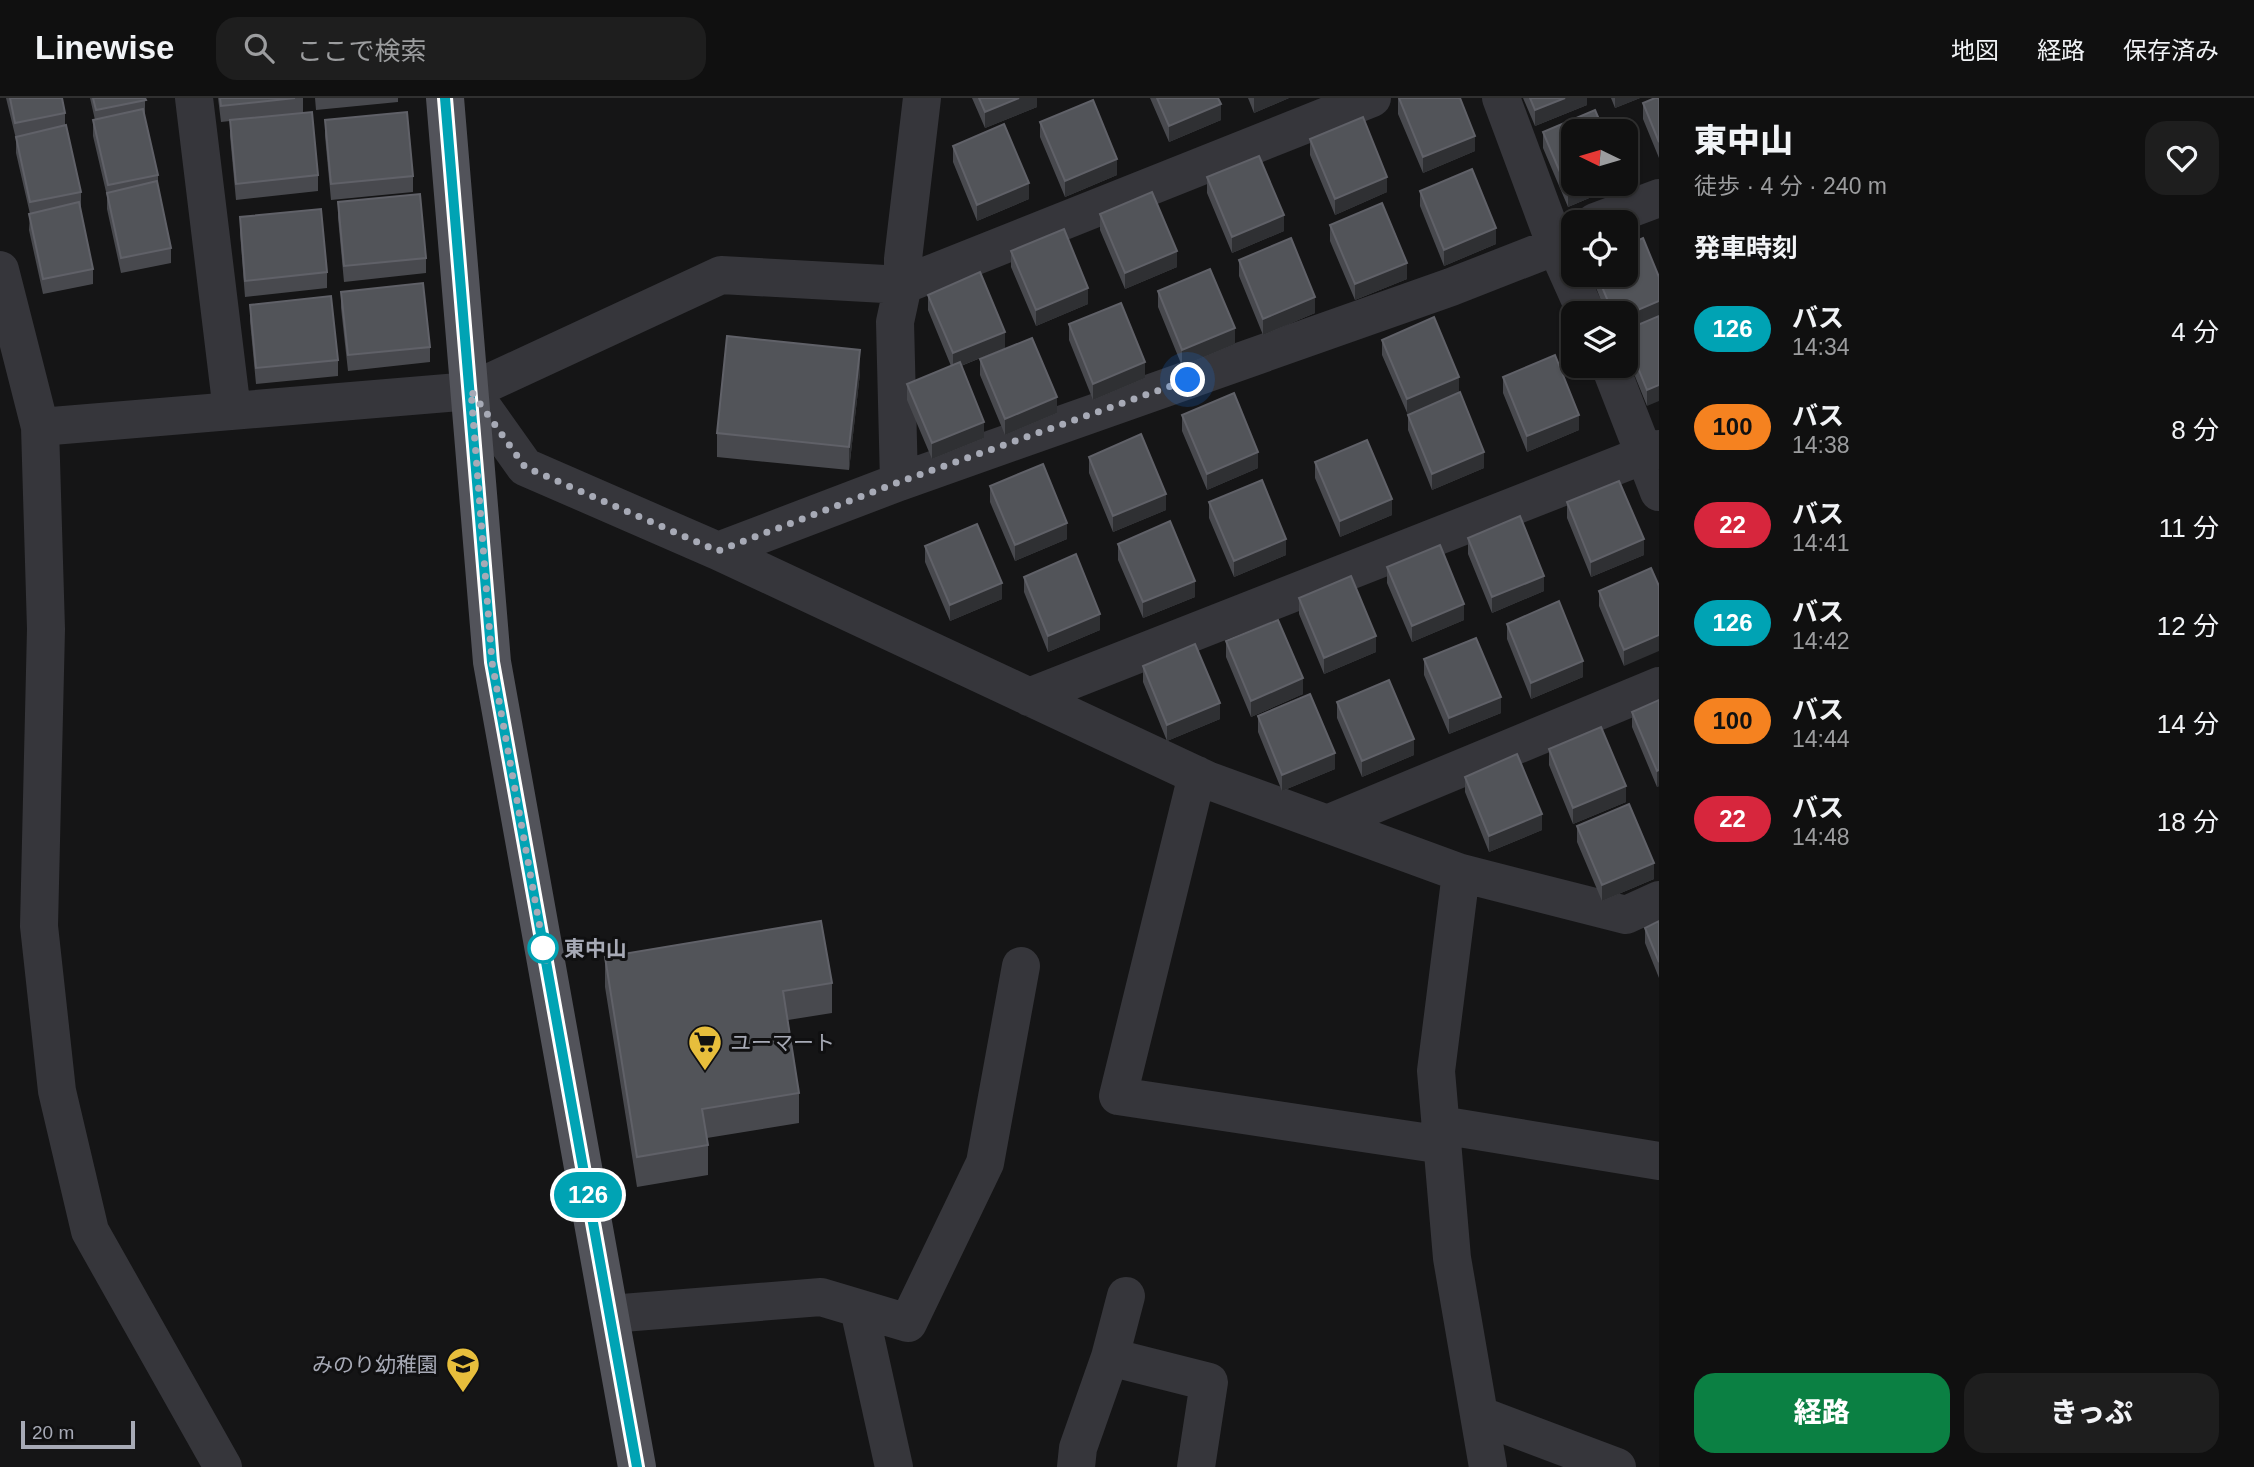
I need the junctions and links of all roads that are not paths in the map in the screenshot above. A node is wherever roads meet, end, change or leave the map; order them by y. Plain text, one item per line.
1 (194, 98) edge
2 (445, 98) edge
3 (922, 98) edge
4 (1372, 98) edge
5 (1501, 98) edge
6 (1659, 198) edge
7 (1627, 210) edge
8 (1561, 232) edge
9 (1561, 243) edge
10 (0, 270) edge
11 (903, 285) junction
12 (1616, 378) edge
13 (471, 391) junction
14 (232, 411) junction
15 (40, 427) junction
16 (1652, 452) edge
17 (899, 482) junction
18 (1659, 492) edge
19 (718, 551) junction
20 (1659, 687) edge
21 (1029, 697) junction
22 (1197, 775) junction
23 (1327, 824) junction
24 (1461, 873) junction
25 (1659, 900) edge
26 (1021, 966) dead end
27 (1442, 1135) junction
28 (1659, 1161) edge
29 (1126, 1296) dead end
30 (859, 1309) junction
31 (610, 1314) junction
32 (1110, 1357) junction
33 (1479, 1415) junction
34 (223, 1467) edge
35 (637, 1467) edge
36 (894, 1467) edge
37 (1076, 1467) edge
38 (1196, 1467) edge
39 (1488, 1467) edge
40 (1617, 1467) edge

1 - 14 street
2 - 13 main road
3 - 11 street
4 - 11 street
5 - 8 street
6 - 7 street
9 - 17 street
10 - 15 street
11 - 13 street
11 - 17 street
12 - 16 street
13 - 14 street
13 - 19 street
13 - 31 main road
14 - 15 street
15 - 34 street
16 - 18 street
16 - 21 street
17 - 19 street
19 - 21 street
20 - 23 street
21 - 22 street
22 - 23 street
22 - 27 street
23 - 24 street
24 - 25 street
24 - 27 street
26 - 30 street
27 - 28 street
27 - 33 street
29 - 32 street
30 - 31 street
30 - 36 street
31 - 35 main road
32 - 37 street
32 - 38 street
33 - 39 street
33 - 40 street

